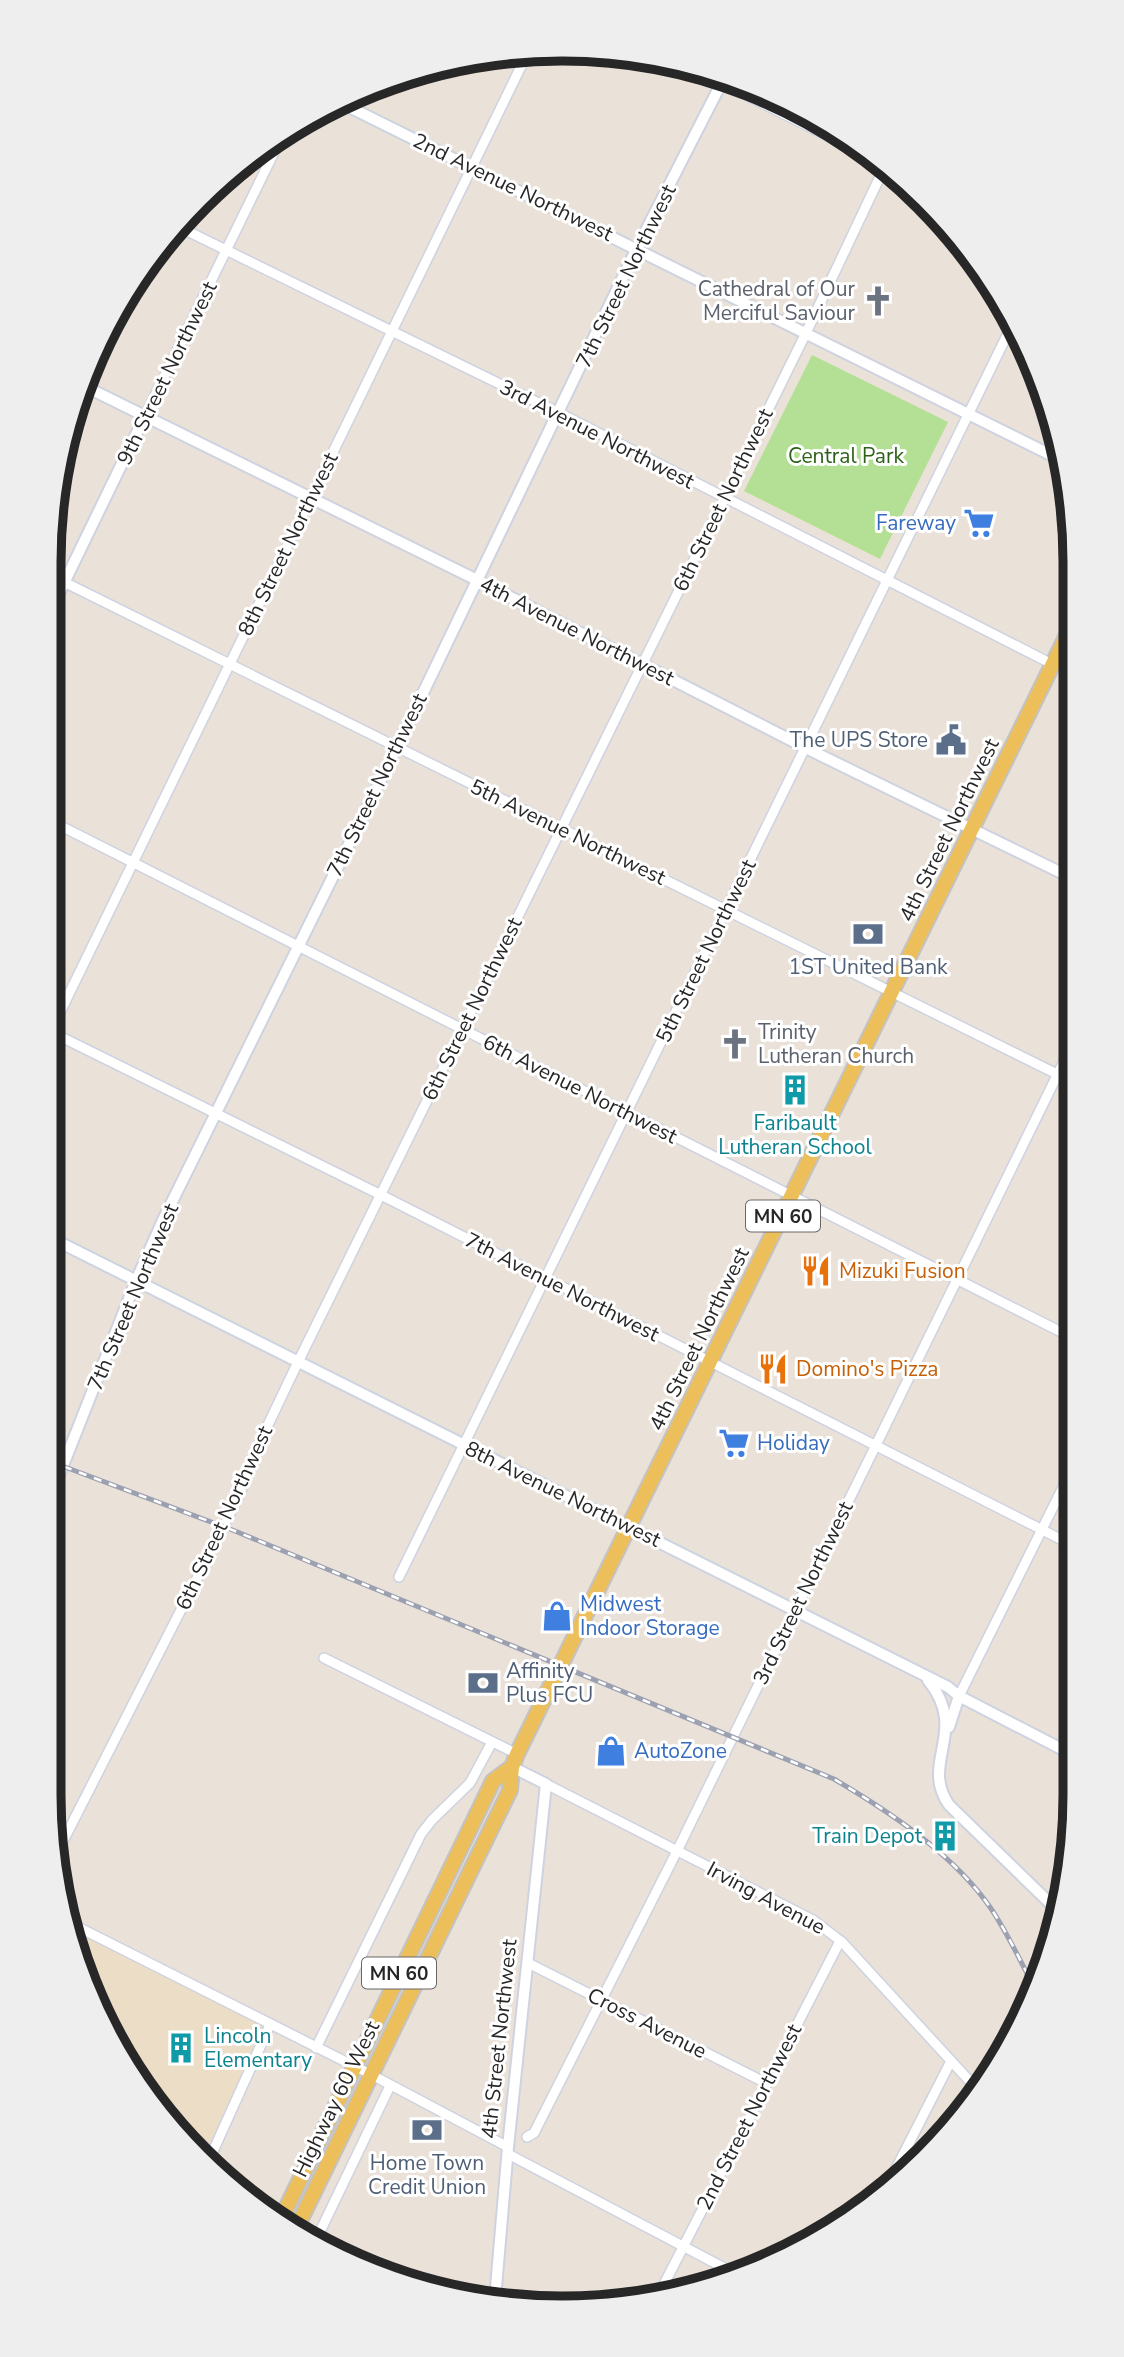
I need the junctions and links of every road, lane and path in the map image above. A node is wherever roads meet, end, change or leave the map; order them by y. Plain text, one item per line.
1 (523, 63) edge
2 (719, 87) edge
3 (352, 108) edge
4 (274, 153) edge
5 (471, 166) junction
6 (879, 175) edge
7 (187, 231) edge
8 (637, 248) junction
9 (226, 251) junction
10 (391, 332) junction
11 (1007, 334) edge
12 (805, 335) junction
13 (92, 389) edge
14 (559, 413) junction
15 (968, 415) junction
16 (145, 416) junction
17 (1051, 455) edge
18 (723, 498) junction
19 (311, 499) junction
20 (477, 580) junction
21 (887, 580) junction
22 (64, 582) junction
23 (61, 588) edge
24 (1063, 643) edge
25 (641, 664) junction
26 (1052, 664) junction
27 (229, 666) junction
28 (397, 747) junction
29 (805, 747) junction
30 (61, 826) edge
31 (561, 829) junction
32 (973, 829) junction
33 (133, 863) junction
34 (1063, 874) edge
35 (726, 911) junction
36 (298, 947) junction
37 (892, 993) junction
38 (61, 1010) edge
39 (461, 1030) junction
40 (61, 1037) edge
41 (1063, 1064) edge
42 (1058, 1074) junction
43 (1063, 1077) edge
44 (626, 1112) junction
45 (216, 1113) junction
46 (381, 1195) junction
47 (793, 1196) junction
48 (61, 1243) edge
49 (546, 1279) junction
50 (957, 1279) junction
51 (136, 1281) junction
52 (1063, 1333) edge
53 (298, 1362) junction
54 (710, 1362) junction
55 (464, 1445) junction
56 (875, 1445) junction
57 (61, 1471) edge
58 (1063, 1487) edge
59 (630, 1527) junction
60 (1042, 1529) junction
61 (1063, 1540) edge
62 (399, 1577) dead end
63 (795, 1610) junction
64 (324, 1658) dead end
65 (924, 1675) junction
66 (959, 1696) junction
67 (945, 1739) junction
68 (492, 1742) junction
69 (1063, 1750) edge
70 (515, 1760) junction
71 (546, 1784) junction
72 (64, 1840) edge
73 (677, 1851) junction
74 (1051, 1904) edge
75 (79, 1927) edge
76 (840, 1941) junction
77 (528, 1963) junction
78 (602, 2000) junction
79 (270, 2025) junction
80 (316, 2048) junction
81 (951, 2061) junction
82 (355, 2067) junction
83 (372, 2075) junction
84 (766, 2083) junction
85 (971, 2083) edge
86 (390, 2086) junction
87 (527, 2137) dead end
88 (508, 2151) junction
89 (212, 2153) edge
90 (897, 2166) edge
91 (285, 2211) edge
92 (300, 2221) edge
93 (319, 2233) edge
94 (683, 2247) junction
95 (725, 2268) edge
96 (663, 2285) edge
97 (496, 2291) edge

1 - 5 street, 8th Street Northwest
2 - 8 street, 7th Street Northwest
3 - 5 street, 2nd Avenue Northwest
4 - 9 street, 9th Street Northwest
5 - 8 street, 2nd Avenue Northwest
5 - 10 street, 8th Street Northwest
6 - 12 street, 6th Street Northwest
7 - 9 street, 3rd Avenue Northwest
8 - 12 street, 2nd Avenue Northwest
8 - 14 street, 7th Street Northwest
9 - 10 street, 3rd Avenue Northwest
9 - 16 street, 9th Street Northwest
10 - 14 street, 3rd Avenue Northwest
10 - 19 street, 8th Street Northwest
11 - 15 street, 5th Street Northwest
12 - 15 street, 2nd Avenue Northwest
12 - 18 street, 6th Street Northwest
13 - 16 street, 4th Avenue Northwest
14 - 18 street, 3rd Avenue Northwest
14 - 20 street, 7th Street Northwest
15 - 17 street, 2nd Avenue Northwest
15 - 21 street, 5th Street Northwest
16 - 19 street, 4th Avenue Northwest
16 - 22 street, 9th Street Northwest
18 - 21 street, 3rd Avenue Northwest
18 - 25 street, 6th Street Northwest
19 - 20 street, 4th Avenue Northwest
19 - 27 street, 8th Street Northwest
20 - 25 street, 4th Avenue Northwest
20 - 28 street, 7th Street Northwest
21 - 26 street, 3rd Avenue Northwest
21 - 29 street, 5th Street Northwest
22 - 23 street, 9th Street Northwest
22 - 27 street, 5th Avenue Northwest
24 - 26 main road, 4th Street Northwest / MN 60
25 - 29 street, 4th Avenue Northwest
25 - 31 street, 6th Street Northwest
26 - 32 main road, 4th Street Northwest / MN 60
27 - 28 street, 5th Avenue Northwest
27 - 33 street, 8th Street Northwest
28 - 31 street, 5th Avenue Northwest
28 - 36 street, 7th Street Northwest
29 - 32 street, 4th Avenue Northwest
29 - 35 street, 5th Street Northwest
30 - 33 street, 6th Avenue Northwest
31 - 35 street, 5th Avenue Northwest
31 - 39 street, 6th Street Northwest
32 - 34 street, 4th Avenue Northwest
32 - 37 main road, 4th Street Northwest / MN 60
33 - 36 street, 6th Avenue Northwest
33 - 38 street, 8th Street Northwest
35 - 37 street, 5th Avenue Northwest
35 - 44 street, 5th Street Northwest
36 - 39 street, 6th Avenue Northwest
36 - 45 street, 7th Street Northwest
37 - 42 street, 5th Avenue Northwest
37 - 47 main road, 4th Street Northwest / MN 60
39 - 44 street, 6th Avenue Northwest
39 - 46 street, 6th Street Northwest
40 - 45 street, 7th Avenue Northwest
41 - 42 street, 3rd Street Northwest
42 - 43 street, 5th Avenue Northwest
42 - 50 street, 3rd Street Northwest
44 - 47 street, 6th Avenue Northwest
44 - 49 street, 5th Street Northwest
45 - 46 street, 7th Avenue Northwest
45 - 51 street, 7th Street Northwest
46 - 49 street, 7th Avenue Northwest
46 - 53 street, 6th Street Northwest
47 - 50 street, 6th Avenue Northwest
47 - 54 main road, 4th Street Northwest / MN 60
48 - 51 street, 8th Avenue Northwest
49 - 54 street, 7th Avenue Northwest
49 - 55 street, 5th Street Northwest
50 - 52 street, 6th Avenue Northwest
50 - 56 street, 3rd Street Northwest
51 - 53 street, 8th Avenue Northwest
51 - 57 street, 7th Street Northwest
53 - 55 street, 8th Avenue Northwest
53 - 72 street, 6th Street Northwest
54 - 56 street, 7th Avenue Northwest
54 - 59 main road, 4th Street Northwest / MN 60
55 - 59 street, 8th Avenue Northwest
55 - 62 street, 5th Street Northwest
56 - 60 street, 7th Avenue Northwest
56 - 63 street, 3rd Street Northwest
58 - 60 street
59 - 63 street, 8th Avenue Northwest
59 - 70 main road, 4th Street Northwest / MN 60
60 - 61 street, 7th Avenue Northwest
60 - 66 street
63 - 65 street, 8th Avenue Northwest
63 - 73 street, 3rd Street Northwest
64 - 68 street, Irving Avenue
65 - 66 street, 8th Avenue Northwest
65 - 67 street
66 - 67 street
66 - 69 street, 8th Avenue Northwest
67 - 74 street
68 - 70 street, Irving Avenue
68 - 80 street
70 - 71 street, Irving Avenue
70 - 82 main road, Highway 60 West / MN 60
70 - 83 main road, Highway 60 West / MN 60
71 - 73 street, Irving Avenue
71 - 77 street, 4th Street Northwest
73 - 76 street, Irving Avenue
73 - 78 street, 3rd Street Northwest
75 - 79 street
76 - 81 street, Irving Avenue
76 - 84 street, 2nd Street Northwest
77 - 78 street, Cross Avenue
77 - 88 street, 4th Street Northwest
78 - 84 street, Cross Avenue
78 - 87 street, 3rd Street Northwest
79 - 80 street
79 - 89 street
80 - 82 street
81 - 85 street, Irving Avenue
81 - 90 street
82 - 83 street
82 - 91 main road, Highway 60 West / MN 60
83 - 86 street
83 - 92 main road, Highway 60 West / MN 60
84 - 94 street, 2nd Street Northwest
86 - 88 street
86 - 93 street
88 - 94 street
88 - 97 street, 4th Street Northwest
94 - 95 street
94 - 96 street, 2nd Street Northwest

